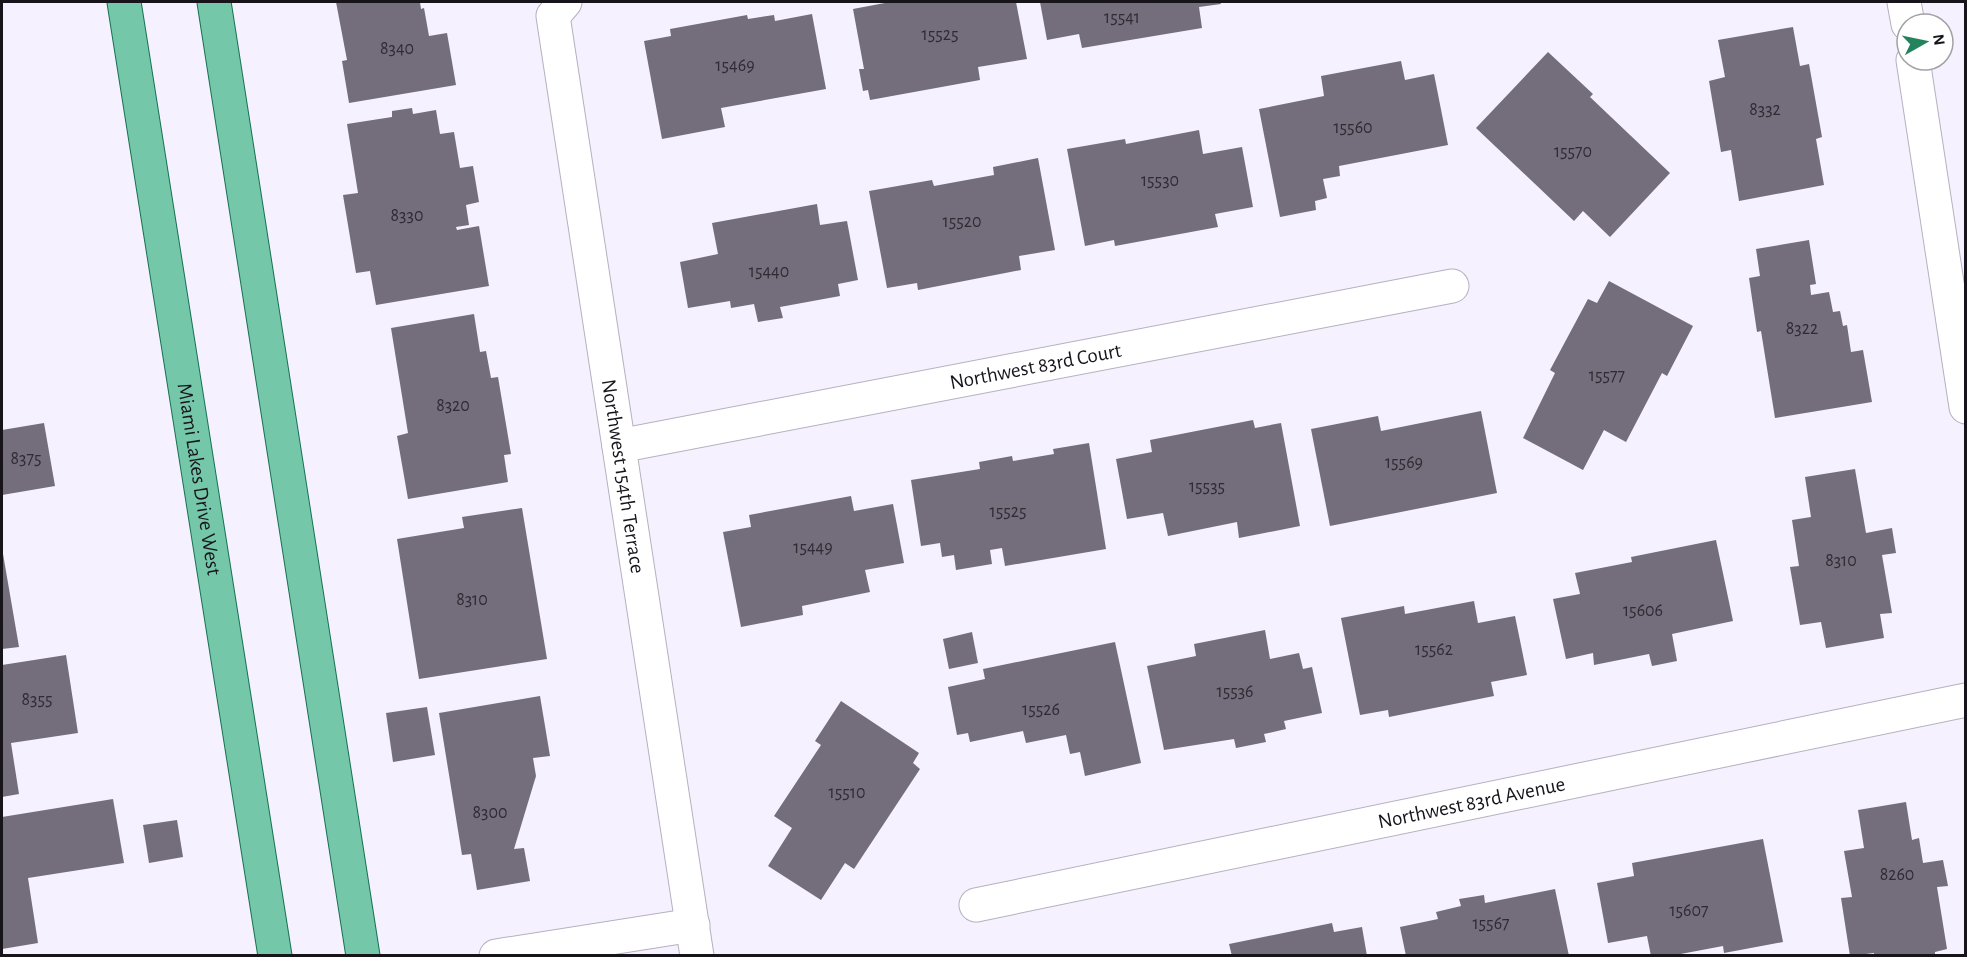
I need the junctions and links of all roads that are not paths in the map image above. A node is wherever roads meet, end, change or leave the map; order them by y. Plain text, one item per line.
1 (124, 2) edge
2 (214, 2) edge
3 (564, 2) edge
4 (1915, 72) edge
5 (1452, 286) dead end
6 (1965, 407) edge
7 (619, 446) junction
8 (1965, 700) edge
9 (976, 905) dead end
10 (695, 940) edge
11 (275, 956) edge
12 (363, 956) edge
13 (496, 956) edge

1 - 11 main road, Miami Lakes Drive West
2 - 12 main road
3 - 7 street, Northwest 154th Terrace
4 - 6 street
5 - 7 street, Northwest 83rd Court
7 - 10 street, Northwest 154th Terrace
8 - 9 street, Northwest 83rd Avenue
10 - 13 street

